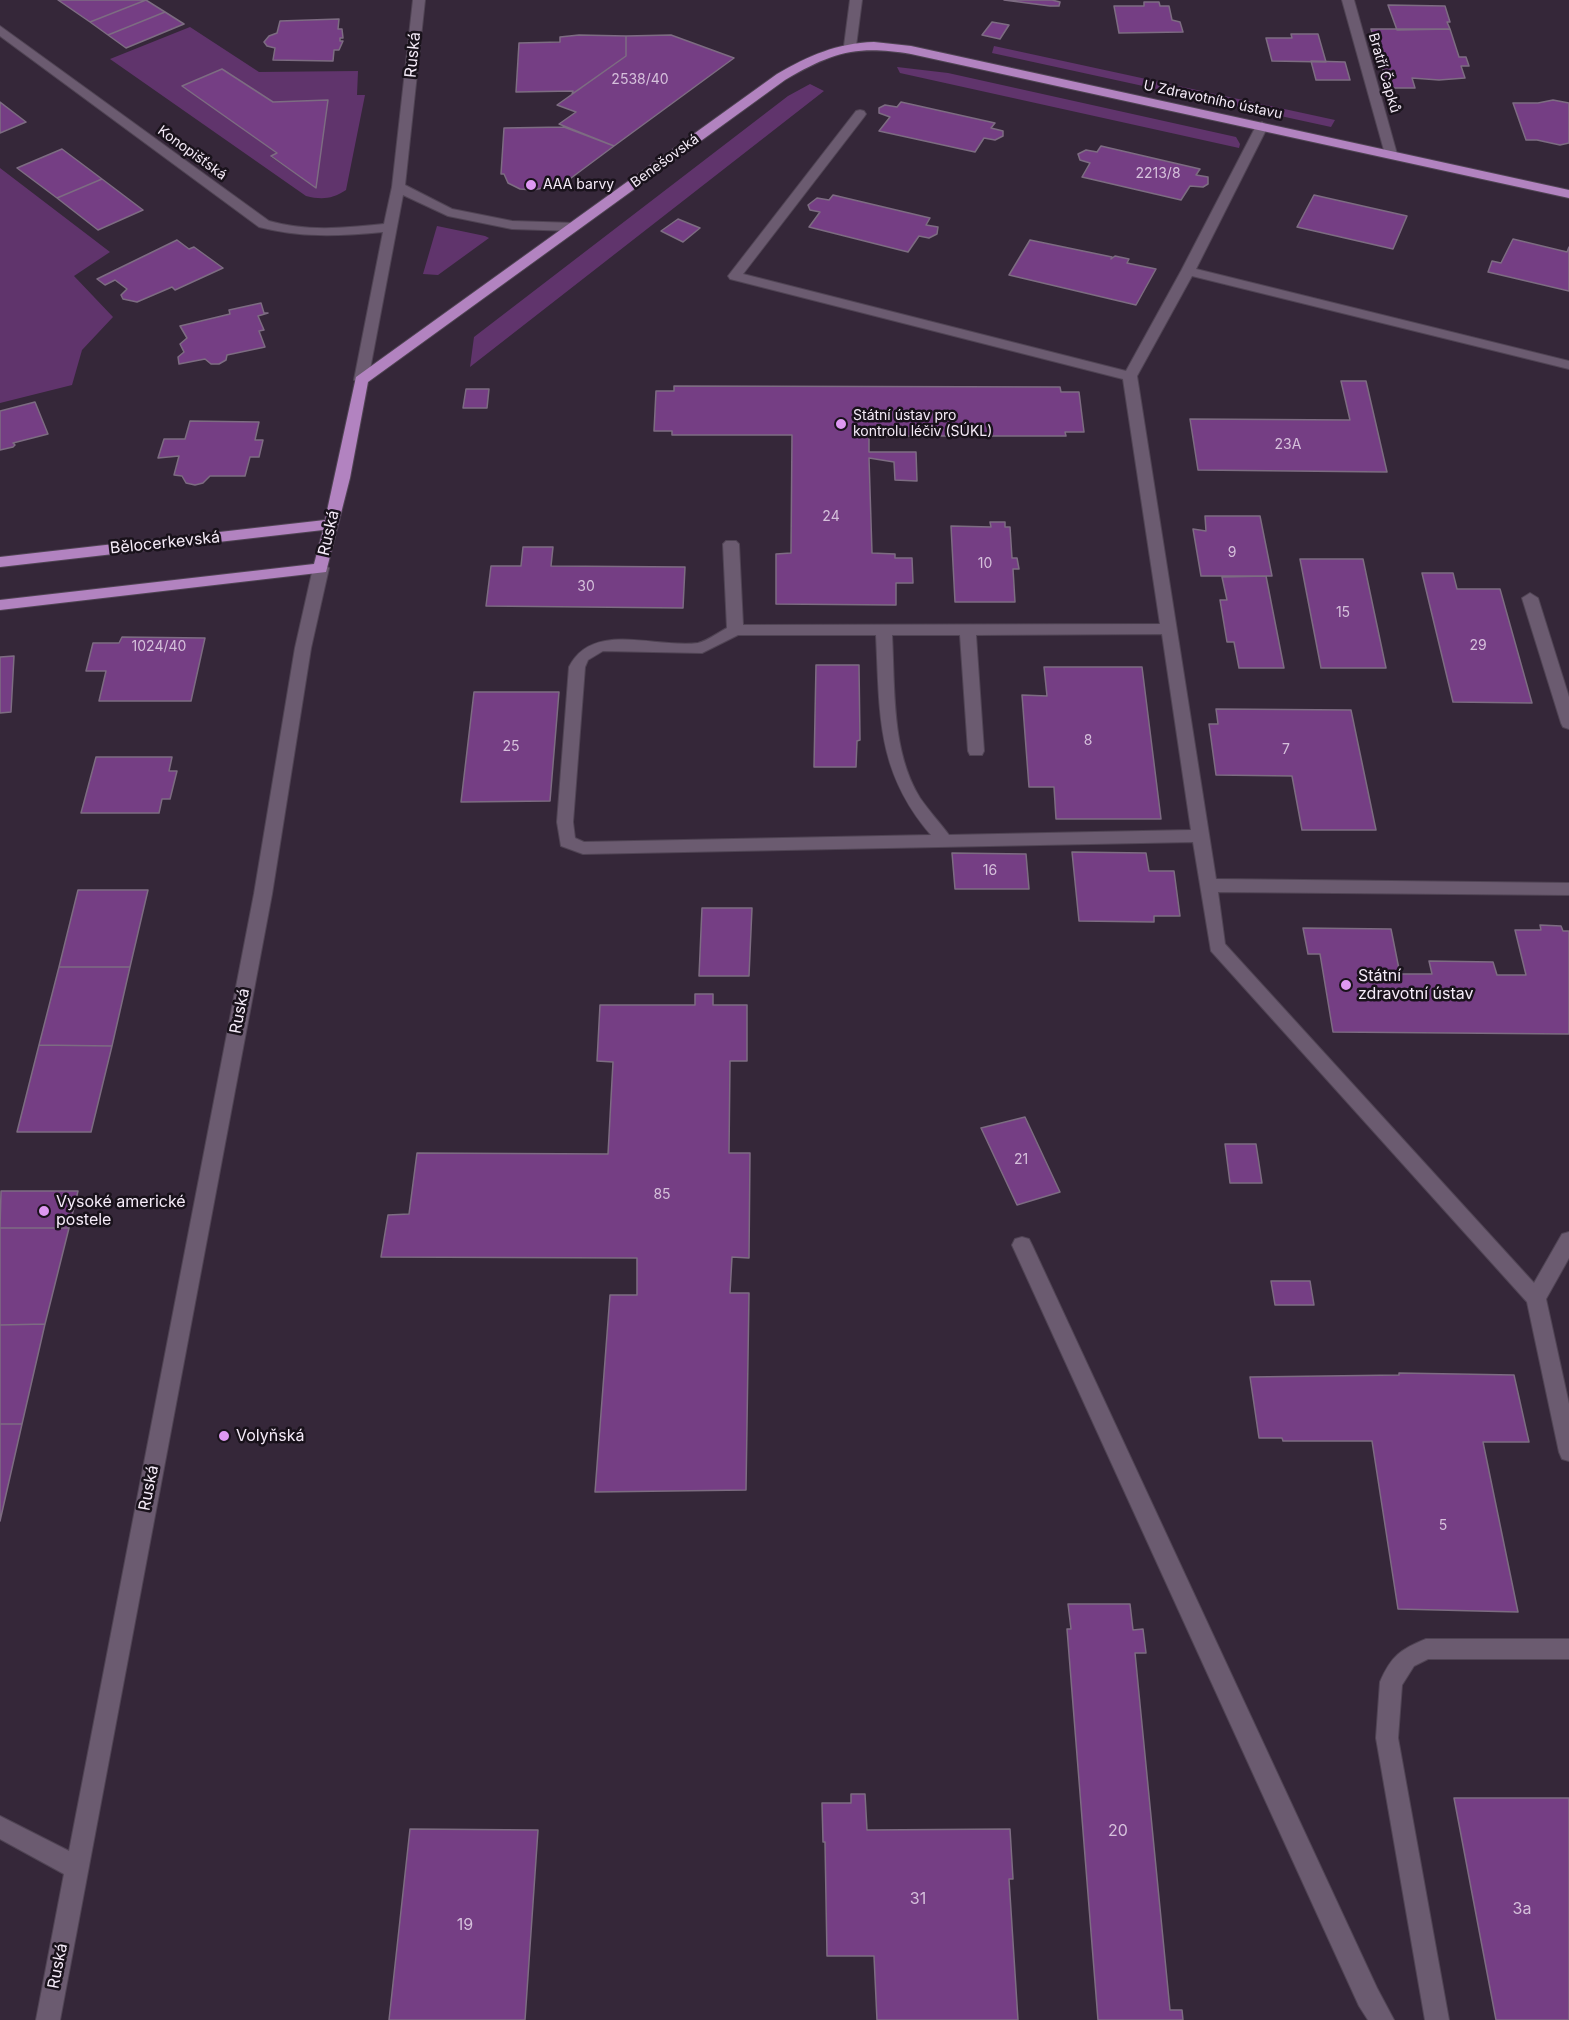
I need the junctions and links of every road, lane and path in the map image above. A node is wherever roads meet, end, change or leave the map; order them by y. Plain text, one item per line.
1 (419, 0) edge
2 (856, 0) edge
3 (1348, 0) edge
4 (0, 30) edge
5 (850, 46) junction
6 (860, 114) dead end
7 (1262, 126) junction
8 (1391, 154) junction
9 (398, 186) junction
10 (1569, 194) edge
11 (391, 227) junction
12 (574, 227) junction
13 (1188, 271) junction
14 (1569, 365) edge
15 (1130, 376) junction
16 (361, 380) junction
17 (331, 524) junction
18 (731, 544) dead end
19 (0, 562) edge
20 (321, 568) junction
21 (1530, 598) dead end
22 (0, 605) edge
23 (1169, 629) junction
24 (735, 630) junction
25 (884, 630) junction
26 (968, 630) junction
27 (1569, 723) edge
28 (976, 751) dead end
29 (1200, 836) junction
30 (945, 841) junction
31 (1208, 885) junction
32 (1569, 889) edge
33 (1569, 1240) edge
34 (1022, 1245) dead end
35 (1536, 1298) junction
36 (1569, 1452) edge
37 (1569, 1649) edge
38 (0, 1827) edge
39 (76, 1868) junction
40 (48, 2020) edge
41 (1382, 2020) edge
42 (1437, 2020) edge

1 - 9 street, Ruská
2 - 5 street
3 - 8 street, Bratří Čapků
4 - 11 street, Konopišťská
5 - 7 main road, U Zdravotního ústavu
5 - 12 main road, Benešovská
6 - 15 street
7 - 8 main road, U Zdravotního ústavu
7 - 13 street
8 - 10 main road, U Zdravotního ústavu
9 - 11 street, Ruská
9 - 12 street
11 - 16 street, Ruská
12 - 16 main road, Benešovská
13 - 14 street
13 - 15 street
15 - 23 street
16 - 17 main road, Ruská
17 - 19 main road, Bělocerkevská
17 - 20 main road, Ruská
18 - 24 street
20 - 22 main road
20 - 39 street, Ruská
21 - 27 street
23 - 26 street
23 - 29 street
24 - 25 street
24 - 30 street
25 - 26 street
25 - 30 street
26 - 28 street
29 - 30 street
29 - 31 street
31 - 32 street
31 - 35 street
33 - 35 street
34 - 41 street
35 - 36 street
37 - 42 street
38 - 39 street
39 - 40 street, Ruská

